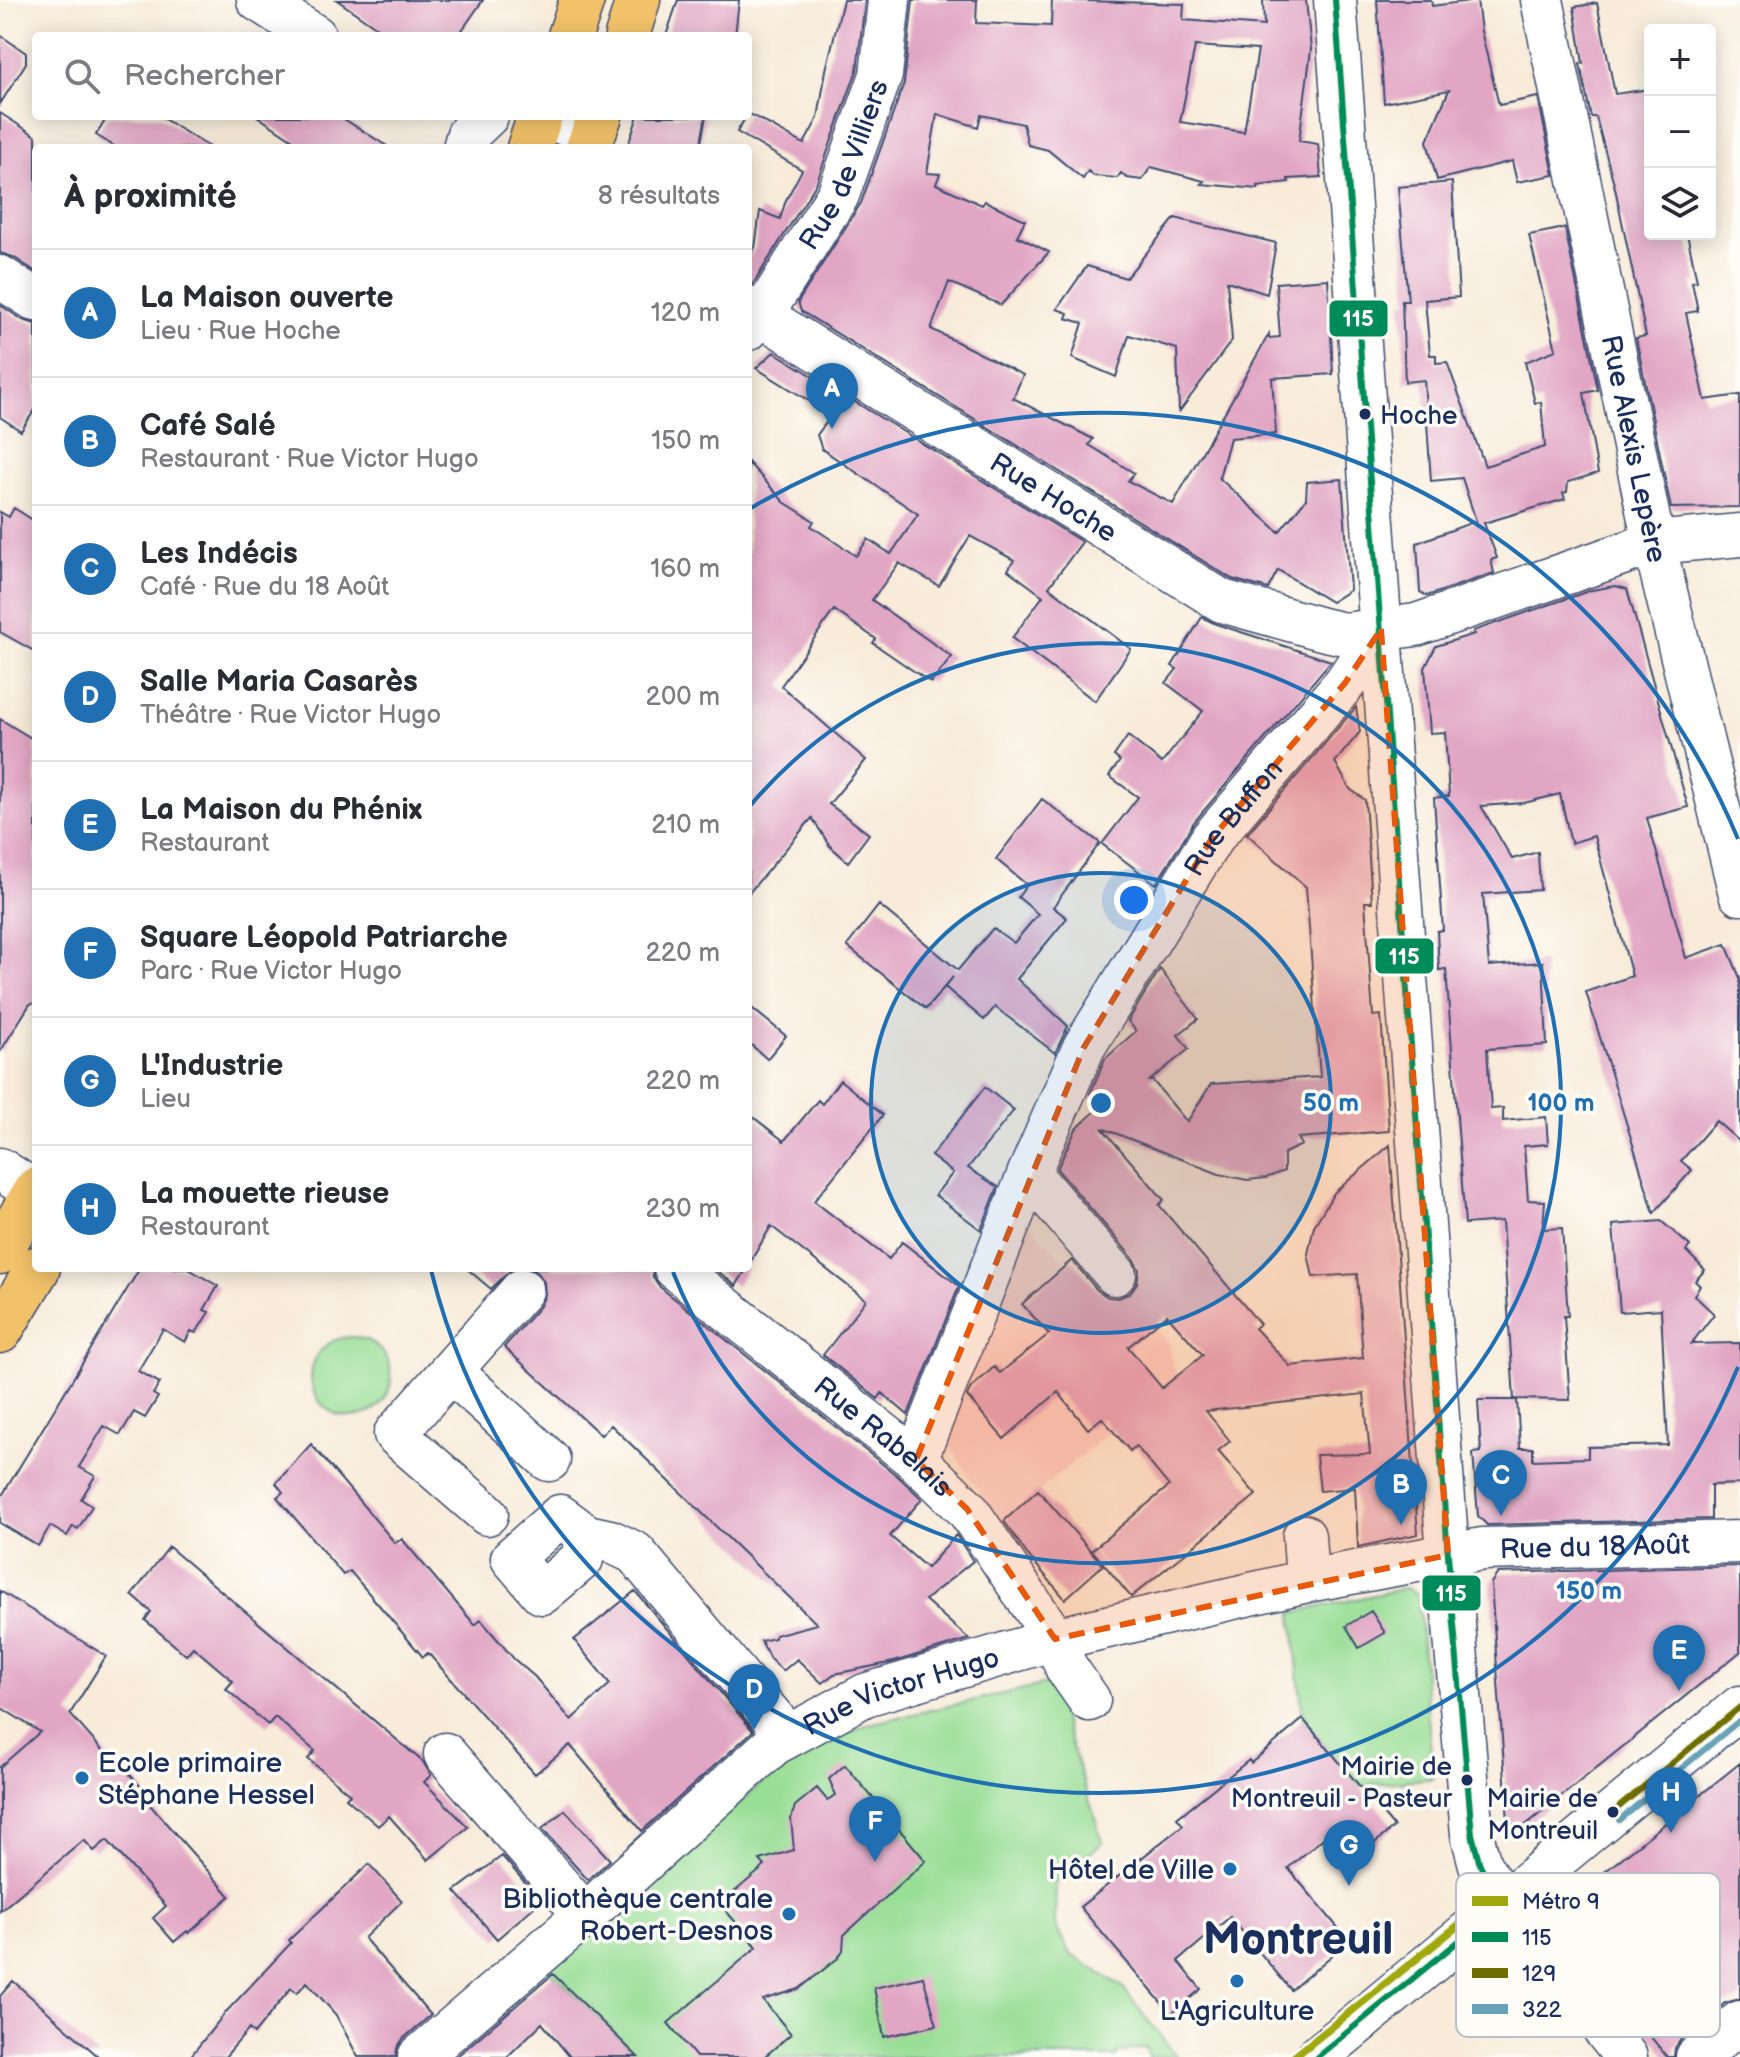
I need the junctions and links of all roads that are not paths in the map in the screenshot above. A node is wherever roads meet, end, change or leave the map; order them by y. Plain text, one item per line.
1 (258, 0) edge
2 (582, 0) edge
3 (638, 0) edge
4 (889, 0) edge
5 (1335, 0) edge
6 (1542, 0) edge
7 (309, 32) edge
8 (571, 32) edge
9 (628, 32) edge
10 (540, 120) edge
11 (554, 120) edge
12 (594, 133) edge
13 (531, 144) edge
14 (0, 277) edge
15 (32, 297) edge
16 (753, 317) edge
17 (1740, 535) edge
18 (1654, 543) junction
19 (1381, 629) junction
20 (1740, 894) edge
21 (1029, 1173) junction
22 (19, 1181) edge
23 (0, 1252) edge
24 (36, 1272) edge
25 (680, 1272) edge
26 (1115, 1274) dead end
27 (522, 1290) dead end
28 (0, 1331) edge
29 (451, 1371) junction
30 (549, 1460) dead end
31 (916, 1460) junction
32 (487, 1514) dead end
33 (587, 1536) dead end
34 (1304, 1536) dead end
35 (1740, 1542) edge
36 (1448, 1555) junction
37 (1307, 1581) junction
38 (1055, 1639) junction
39 (1089, 1700) dead end
40 (1740, 1707) edge
41 (788, 1736) junction
42 (445, 1754) dead end
43 (1485, 1873) edge
44 (1538, 1873) edge
45 (585, 1915) junction
46 (1456, 1943) edge
47 (1740, 2022) edge
48 (1610, 2037) edge
49 (419, 2057) edge
50 (1317, 2057) edge
51 (1626, 2057) edge
52 (1697, 2057) edge

1 - 7 street
2 - 8 main road
3 - 9 main road
4 - 16 street, Rue de Villiers
5 - 19 street
6 - 18 street, Rue Alexis Lepère
10 - 13 main road
11 - 12 street
14 - 15 street
16 - 19 street, Rue Hoche
17 - 18 street
18 - 19 street
18 - 20 street, Rue Alexis Lepère
19 - 21 street, Rue Buffon
19 - 36 street
21 - 26 street
21 - 31 street, Rue Buffon
22 - 23 main road
24 - 28 main road
25 - 31 street, Rue Rabelais
27 - 29 street
29 - 30 street
29 - 32 street
31 - 38 street, Rue Rabelais
33 - 41 street
34 - 37 street
35 - 36 street, Rue du 18 Août
36 - 37 street, Rue Victor Hugo
36 - 43 street
37 - 38 street, Rue Victor Hugo
38 - 39 street, Rue Rabelais
38 - 41 street, Rue Victor Hugo
40 - 44 street
41 - 45 street, Rue Victor Hugo
42 - 45 street
45 - 49 street, Rue Victor Hugo
46 - 50 street
47 - 52 street
48 - 51 street

